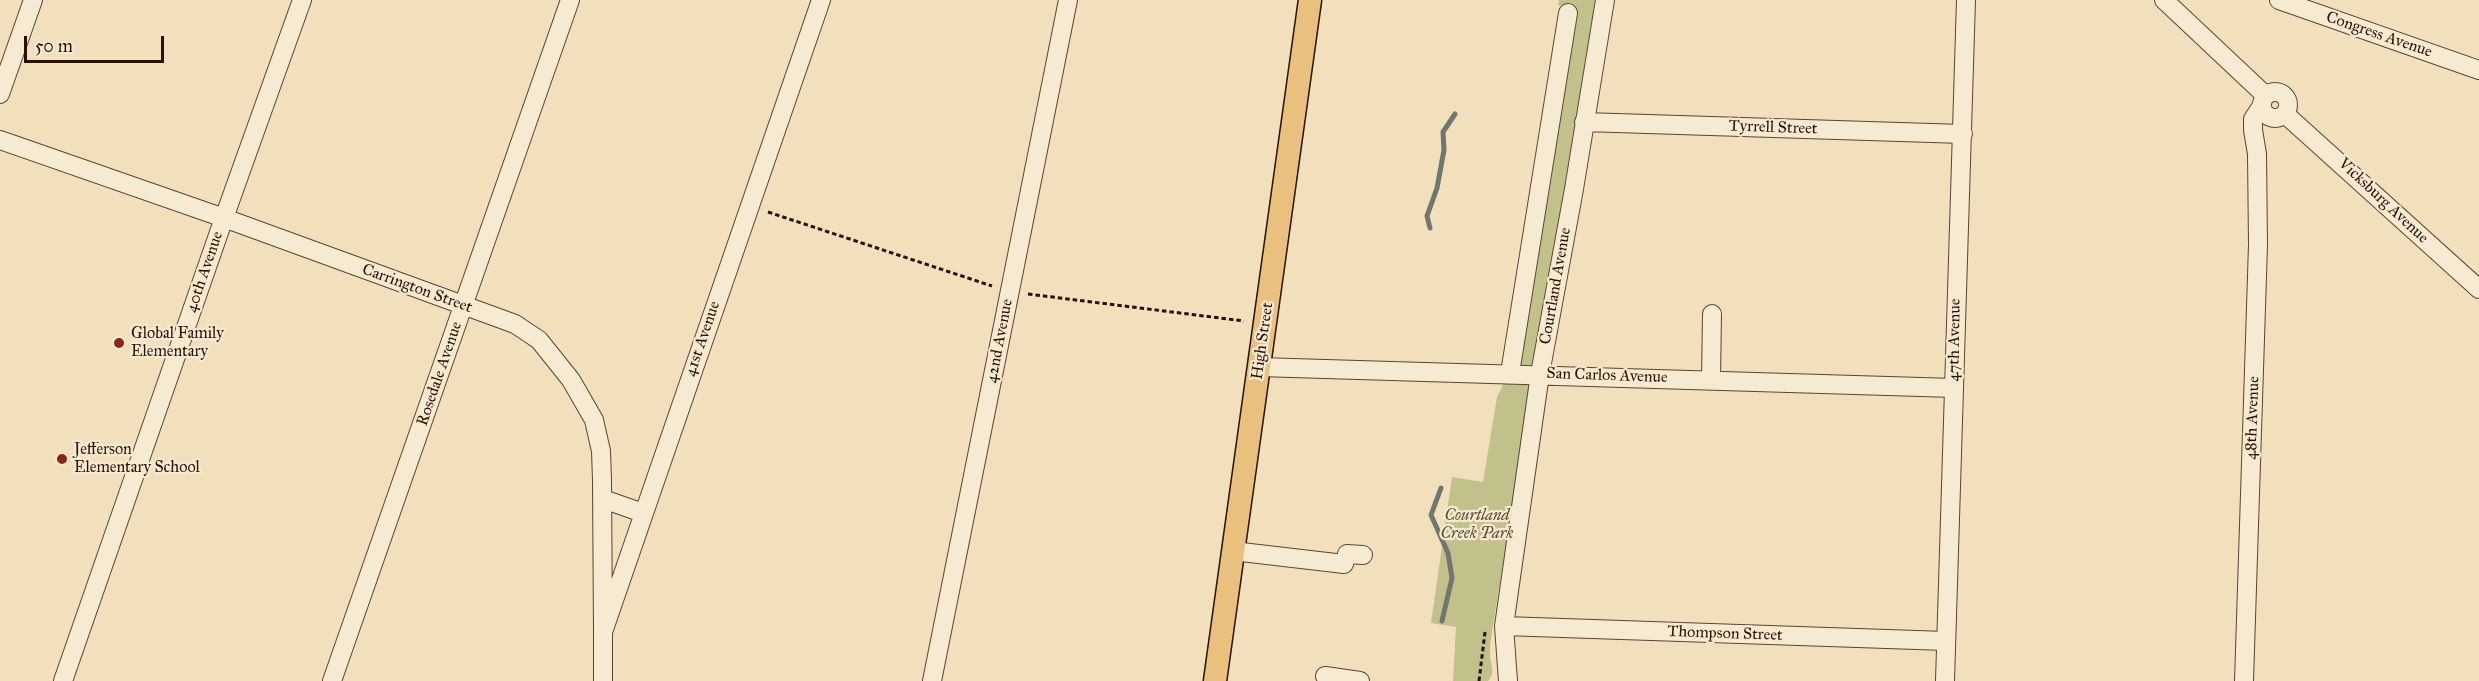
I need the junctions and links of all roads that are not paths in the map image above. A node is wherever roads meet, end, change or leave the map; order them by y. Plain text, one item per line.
1 (33, 0) edge
2 (302, 0) edge
3 (570, 0) edge
4 (821, 0) edge
5 (1068, 0) edge
6 (1310, 0) edge
7 (1605, 0) edge
8 (1966, 0) edge
9 (2279, 0) edge
10 (2169, 1) edge
11 (1568, 13) dead end
12 (2479, 70) edge
13 (0, 94) edge
14 (2263, 101) junction
15 (2283, 115) junction
16 (1584, 122) junction
17 (1963, 134) junction
18 (0, 140) edge
19 (2257, 154) junction
20 (224, 218) junction
21 (2479, 289) edge
22 (464, 306) junction
23 (1712, 314) dead end
24 (1259, 367) junction
25 (1510, 373) junction
26 (1540, 374) junction
27 (1711, 379) junction
28 (1954, 388) junction
29 (603, 499) junction
30 (643, 513) junction
31 (1233, 551) junction
32 (1363, 555) dead end
33 (1504, 626) junction
34 (603, 632) junction
35 (1946, 641) junction
36 (1324, 676) dead end
37 (63, 681) edge
38 (332, 681) edge
39 (603, 681) edge
40 (932, 681) edge
41 (1215, 681) edge
42 (1360, 681) edge
43 (1508, 681) edge
44 (1945, 681) edge
45 (2244, 681) edge

1 - 13 street
2 - 20 street, 40th Avenue
3 - 22 street, Rosedale Avenue
4 - 30 street, 41st Avenue
5 - 40 street, 42nd Avenue
6 - 24 main road, High Street
7 - 16 street, Courtland Avenue
8 - 17 street, 47th Avenue
9 - 12 street, Congress Avenue
10 - 14 street
11 - 25 street, Courtland Avenue
14 - 15 street
14 - 19 street, 48th Avenue
15 - 19 street
15 - 21 street, Vicksburg Avenue
16 - 17 street, Tyrrell Street
16 - 26 street, Courtland Avenue
17 - 28 street, 47th Avenue
18 - 20 street, Carrington Street
19 - 45 street, 48th Avenue
20 - 22 street, Carrington Street
20 - 37 street, 40th Avenue
22 - 29 street, Carrington Street
22 - 38 street, Rosedale Avenue
23 - 27 street
24 - 25 street, San Carlos Avenue
24 - 31 main road, High Street
25 - 26 street, San Carlos Avenue
26 - 27 street, San Carlos Avenue
26 - 33 street, Courtland Avenue
27 - 28 street, San Carlos Avenue
28 - 35 street, 47th Avenue
29 - 30 street
29 - 34 street, Carrington Street
30 - 34 street, 41st Avenue
31 - 32 street
31 - 41 main road, High Street
33 - 35 street, Thompson Street
33 - 43 street, Courtland Avenue
34 - 39 street, 41st Avenue
35 - 44 street, 47th Avenue
36 - 42 street

